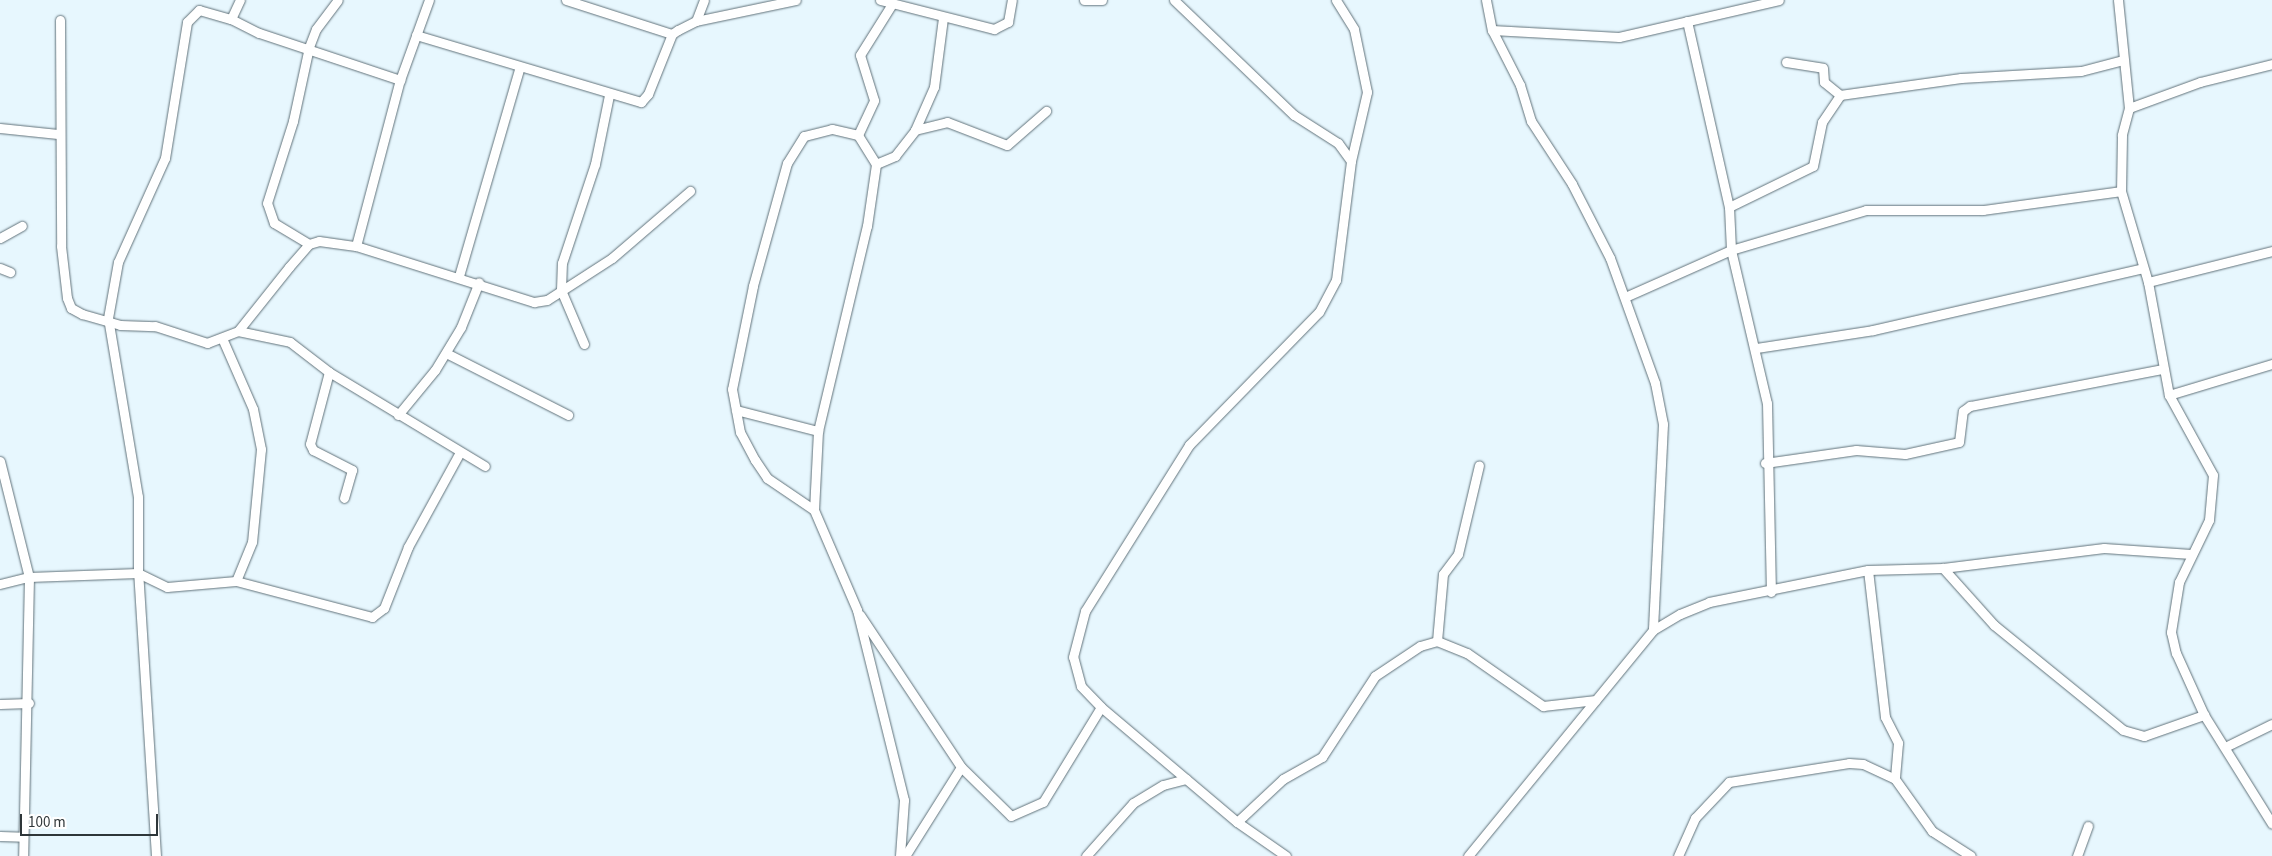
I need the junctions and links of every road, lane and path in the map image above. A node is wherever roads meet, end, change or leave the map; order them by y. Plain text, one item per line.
1 (240, 0) edge
2 (338, 0) edge
3 (429, 0) edge
4 (566, 0) edge
5 (704, 0) edge
6 (796, 0) edge
7 (880, 0) edge
8 (1012, 0) edge
9 (1084, 0) edge
10 (1102, 0) edge
11 (1174, 0) edge
12 (1336, 0) edge
13 (1486, 0) edge
14 (1779, 0) edge
15 (2118, 0) edge
16 (603, 4) edge
17 (892, 4) junction
18 (943, 18) junction
19 (232, 19) junction
20 (60, 20) dead end
21 (696, 21) junction
22 (1687, 21) junction
23 (1492, 30) junction
24 (672, 34) junction
25 (416, 35) junction
26 (309, 47) junction
27 (2123, 60) junction
28 (1786, 62) dead end
29 (2272, 64) edge
30 (519, 69) junction
31 (400, 80) junction
32 (609, 95) junction
33 (1840, 95) junction
34 (2129, 108) junction
35 (1046, 111) dead end
36 (0, 128) edge
37 (915, 130) junction
38 (58, 134) junction
39 (858, 135) junction
40 (1351, 161) junction
41 (876, 164) junction
42 (690, 190) dead end
43 (2121, 191) junction
44 (1729, 207) junction
45 (22, 226) dead end
46 (0, 238) edge
47 (309, 244) junction
48 (356, 246) junction
49 (1731, 250) junction
50 (2272, 251) edge
51 (0, 268) edge
52 (2142, 268) junction
53 (10, 272) dead end
54 (459, 276) junction
55 (479, 282) junction
56 (2148, 282) junction
57 (561, 290) junction
58 (1625, 297) junction
59 (108, 318) junction
60 (238, 331) junction
61 (222, 338) junction
62 (584, 344) dead end
63 (1756, 348) junction
64 (446, 353) junction
65 (2272, 364) edge
66 (2162, 369) junction
67 (329, 372) junction
68 (2169, 395) junction
69 (736, 410) junction
70 (398, 415) junction
71 (568, 415) dead end
72 (818, 431) junction
73 (459, 454) junction
74 (0, 461) edge
75 (1765, 463) junction
76 (1479, 465) dead end
77 (485, 466) dead end
78 (344, 498) dead end
79 (814, 510) junction
80 (2190, 554) junction
81 (1943, 568) junction
82 (1868, 570) junction
83 (138, 574) junction
84 (29, 577) junction
85 (236, 581) junction
86 (0, 584) edge
87 (1771, 592) junction
88 (857, 610) junction
89 (1653, 630) junction
90 (1437, 641) junction
91 (1596, 700) junction
92 (29, 703) junction
93 (0, 704) edge
94 (1101, 707) junction
95 (2204, 715) junction
96 (2272, 724) edge
97 (2225, 747) junction
98 (961, 767) junction
99 (1186, 779) junction
100 (1895, 779) junction
101 (1237, 822) junction
102 (2272, 824) edge
103 (2088, 826) dead end
104 (0, 836) edge
105 (23, 837) junction
106 (23, 856) edge
107 (156, 856) edge
108 (900, 856) edge
109 (904, 856) edge
110 (1086, 856) edge
111 (1286, 856) edge
112 (1468, 856) edge
113 (1678, 856) edge
114 (1971, 856) edge
115 (2077, 856) edge

1 - 19 street
2 - 26 street
3 - 25 street
4 - 16 street
5 - 21 street
6 - 21 street
7 - 17 street
8 - 18 street
9 - 10 street
11 - 40 street
12 - 40 street
13 - 23 street
14 - 22 street
15 - 27 street
16 - 24 street
17 - 18 street
17 - 39 street
18 - 37 street
19 - 26 street
19 - 59 street
20 - 38 street
21 - 24 street
22 - 23 street
22 - 44 street
23 - 58 street
24 - 32 street
25 - 30 street
25 - 31 street
26 - 31 street
26 - 47 street
27 - 33 street
27 - 34 street
28 - 33 street
29 - 34 street
30 - 32 street
30 - 54 street
31 - 48 street
32 - 57 street
33 - 44 street
34 - 43 street
35 - 37 street
36 - 38 street
37 - 41 street
38 - 59 street
39 - 41 street
39 - 69 street
40 - 94 street
41 - 72 street
42 - 57 street
43 - 49 street
43 - 52 street
44 - 49 street
45 - 46 street
47 - 48 street
47 - 60 street
48 - 54 street
49 - 58 street
49 - 63 street
50 - 56 street
51 - 53 street
52 - 56 street
52 - 63 street
54 - 55 street
55 - 57 street
55 - 64 street
56 - 66 street
57 - 62 street
58 - 89 street
59 - 61 street
59 - 83 street
60 - 61 street
60 - 67 street
61 - 85 street
63 - 75 street
64 - 70 street
64 - 71 street
65 - 68 street
66 - 68 street
66 - 75 street
67 - 70 street
67 - 78 street
68 - 80 street
69 - 72 street
69 - 79 street
70 - 73 street
72 - 79 street
73 - 77 street
73 - 85 street
74 - 84 street
75 - 87 street
76 - 90 street
79 - 88 street
80 - 81 street
80 - 95 street
81 - 82 street
81 - 95 street
82 - 87 street
82 - 100 street
83 - 84 street
83 - 85 street
83 - 107 street
84 - 86 street
84 - 92 street
87 - 89 street
88 - 98 street
88 - 108 street
89 - 91 street
90 - 91 street
90 - 101 street
91 - 112 street
92 - 93 street
92 - 105 street
94 - 98 street
94 - 99 street
95 - 97 street
96 - 97 street
97 - 102 street
98 - 109 street
99 - 101 street
99 - 110 street
100 - 113 street
100 - 114 street
101 - 111 street
103 - 115 street
104 - 105 street
105 - 106 street

